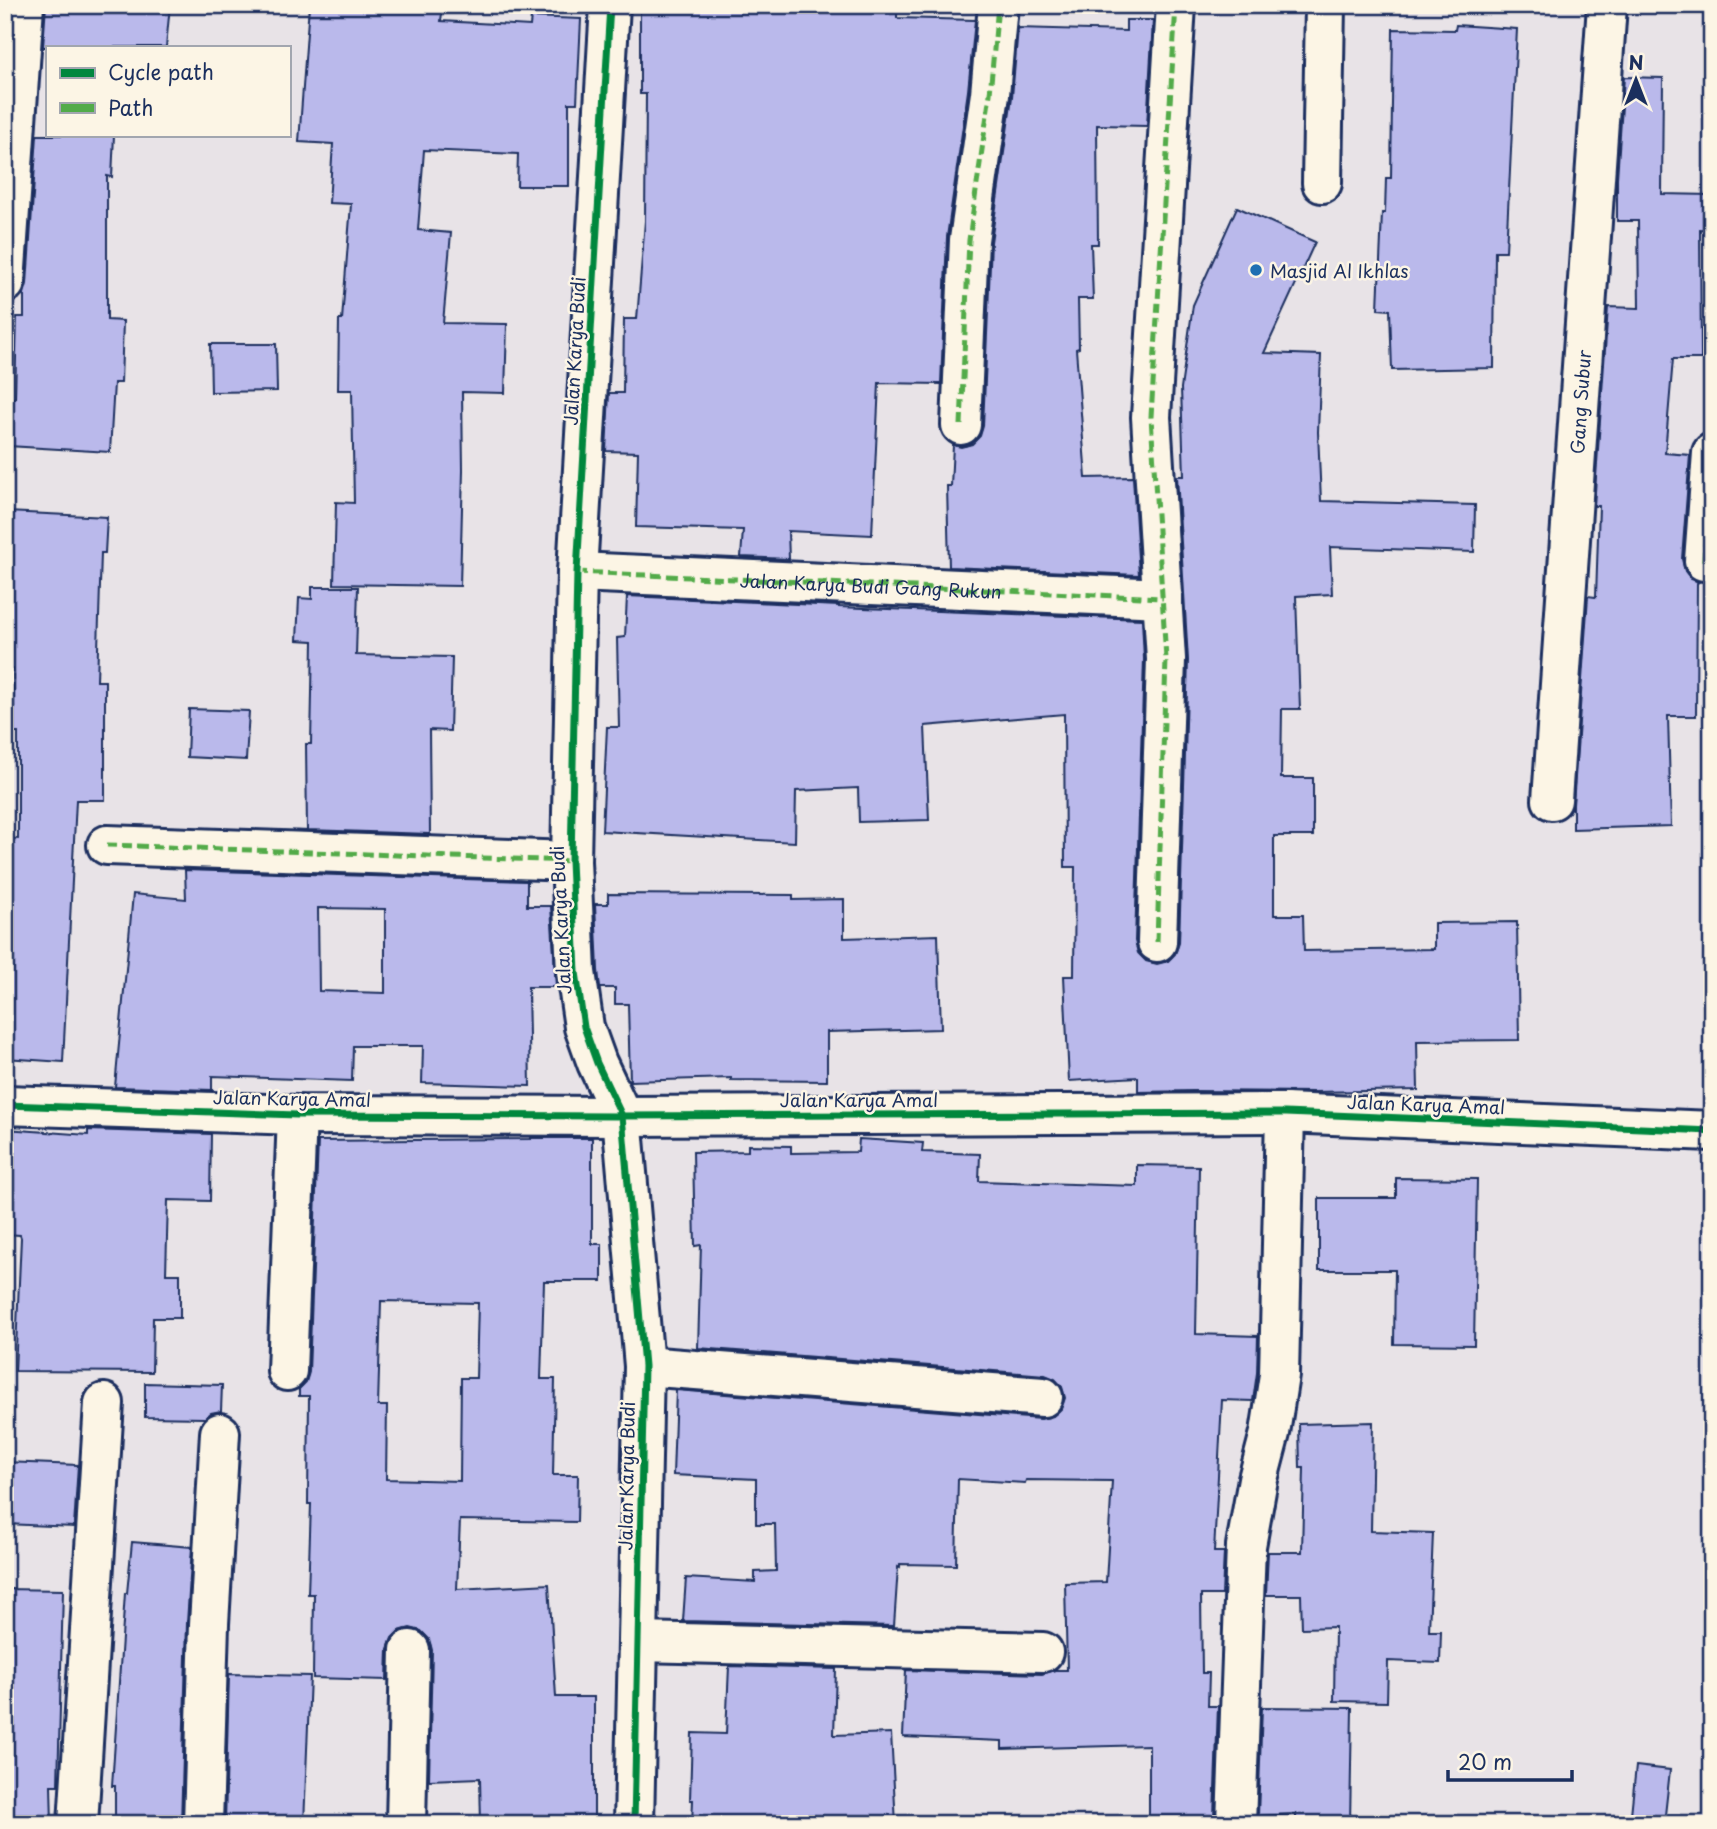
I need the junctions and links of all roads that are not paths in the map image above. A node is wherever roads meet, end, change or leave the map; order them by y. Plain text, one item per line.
1 (24, 5) edge
2 (610, 5) edge
3 (998, 5) edge
4 (1176, 5) edge
5 (1325, 5) edge
6 (1607, 5) edge
7 (1322, 183) dead end
8 (5, 283) edge
9 (961, 425) dead end
10 (1712, 453) edge
11 (1704, 561) dead end
12 (577, 572) junction
13 (1163, 598) junction
14 (1552, 800) dead end
15 (107, 845) dead end
16 (570, 862) junction
17 (1157, 942) dead end
18 (5, 1105) edge
19 (1285, 1114) junction
20 (297, 1115) junction
21 (622, 1116) junction
22 (1712, 1131) edge
23 (644, 1366) junction
24 (287, 1371) dead end
25 (1043, 1397) dead end
26 (104, 1403) dead end
27 (220, 1433) dead end
28 (639, 1642) junction
29 (410, 1650) dead end
30 (1043, 1652) dead end
31 (78, 1824) edge
32 (204, 1824) edge
33 (406, 1824) edge
34 (634, 1824) edge
35 (1236, 1824) edge

1 - 8 street
2 - 12 street, Jalan Karya Budi
3 - 9 street
4 - 13 street
5 - 7 street
6 - 14 street, Gang Subur
10 - 11 street
12 - 13 street, Jalan Karya Budi Gang Rukun
12 - 16 street, Jalan Karya Budi
13 - 17 street
15 - 16 street
16 - 21 street, Jalan Karya Budi
18 - 20 street, Jalan Karya Amal
19 - 21 street, Jalan Karya Amal
19 - 22 street, Jalan Karya Amal
19 - 35 street
20 - 21 street, Jalan Karya Amal
20 - 24 street
21 - 23 street, Jalan Karya Budi
23 - 25 street
23 - 28 street, Jalan Karya Budi
26 - 31 street
27 - 32 street
28 - 30 street
28 - 34 street, Jalan Karya Budi
29 - 33 street

